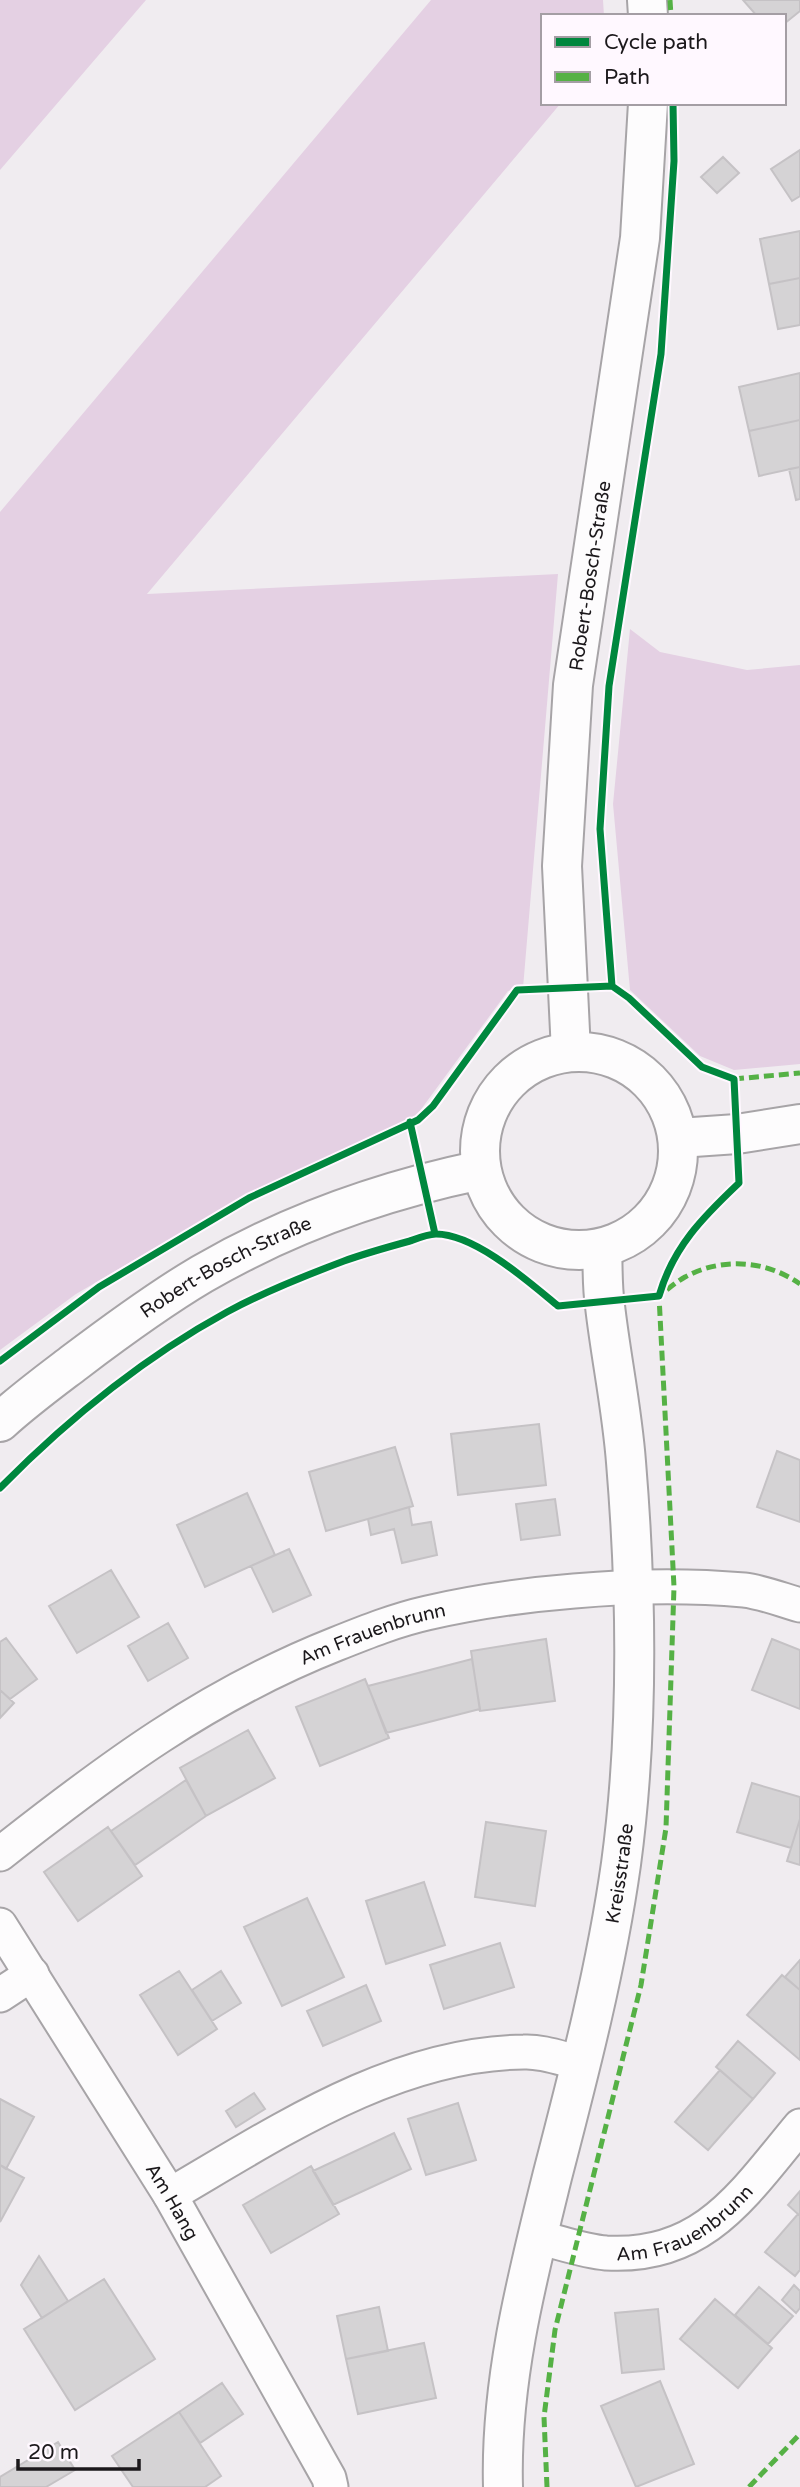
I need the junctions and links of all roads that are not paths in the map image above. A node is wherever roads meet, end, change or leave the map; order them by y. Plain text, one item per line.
1 (648, 105) edge
2 (570, 1052) junction
3 (800, 1124) edge
4 (679, 1138) junction
5 (481, 1170) junction
6 (602, 1249) junction
7 (0, 1422) edge
8 (633, 1586) junction
9 (800, 1605) edge
10 (0, 1854) edge
11 (0, 1925) edge
12 (32, 1974) junction
13 (0, 1995) edge
14 (581, 2063) junction
15 (800, 2126) edge
16 (170, 2195) junction
17 (537, 2237) junction
18 (331, 2487) edge
19 (503, 2487) edge

1 - 2 main road, Robert-Bosch-Straße
2 - 4 main road
2 - 5 main road
3 - 4 main road
4 - 6 main road
5 - 6 main road
5 - 7 main road, Robert-Bosch-Straße
6 - 8 main road, Kreisstraße
8 - 9 street, Am Frauenbrunn
8 - 10 street, Am Frauenbrunn
8 - 14 main road, Kreisstraße
11 - 12 street, Am Hang
12 - 13 street
12 - 16 street, Am Hang
14 - 16 street
14 - 17 main road, Kreisstraße
15 - 17 street, Am Frauenbrunn
16 - 18 street, Am Hang
17 - 19 main road, Kreisstraße

